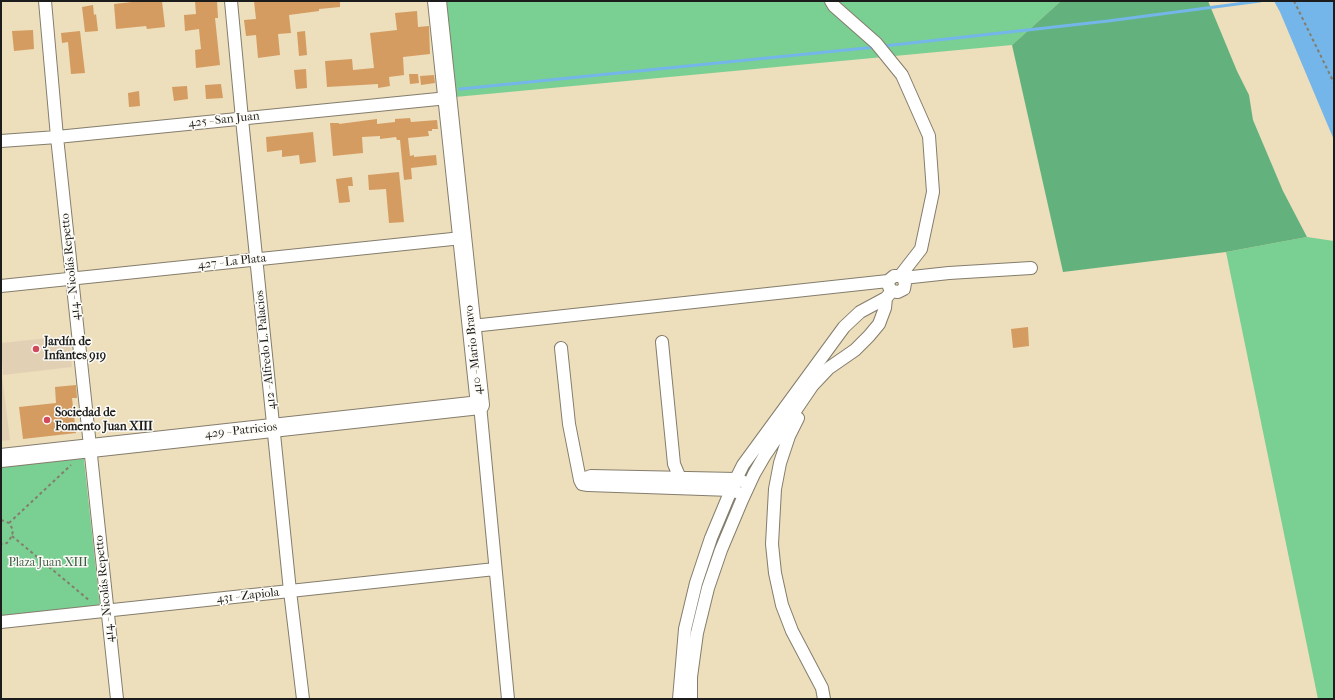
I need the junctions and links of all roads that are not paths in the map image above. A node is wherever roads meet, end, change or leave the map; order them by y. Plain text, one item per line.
1 (46, 1) edge
2 (231, 1) edge
3 (437, 1) edge
4 (831, 1) edge
5 (448, 98) junction
6 (242, 118) junction
7 (57, 137) junction
8 (1, 141) edge
9 (462, 238) junction
10 (256, 259) junction
11 (1031, 268) dead end
12 (902, 277) junction
13 (72, 279) junction
14 (1, 286) edge
15 (889, 290) junction
16 (472, 326) junction
17 (662, 342) dead end
18 (561, 348) dead end
19 (809, 383) junction
20 (480, 404) junction
21 (274, 427) junction
22 (90, 448) junction
23 (1, 458) edge
24 (679, 483) junction
25 (734, 485) junction
26 (747, 490) junction
27 (495, 569) junction
28 (290, 591) junction
29 (105, 611) junction
30 (1, 622) edge
31 (823, 693) edge
32 (117, 699) edge
33 (303, 699) edge
34 (508, 699) edge
35 (679, 699) edge
36 (691, 699) edge
37 (833, 699) edge

1 - 7 street, 414 - Nicolás Repetto
2 - 6 street, 412 - Alfredo L. Palacios
3 - 5 street, 410 - Mario Bravo
4 - 12 street
5 - 6 street, 425 - San Juan
5 - 9 street, 410 - Mario Bravo
6 - 7 street, 425 - San Juan
6 - 10 street, 412 - Alfredo L. Palacios
7 - 8 street, 425 - San Juan
7 - 13 street, 414 - Nicolás Repetto
9 - 10 street, 427 - La Plata
9 - 16 street, 410 - Mario Bravo
10 - 13 street, 427 - La Plata
10 - 21 street, 412 - Alfredo L. Palacios
11 - 12 street
12 - 15 street
13 - 14 street, 427 - La Plata
13 - 22 street, 414 - Nicolás Repetto
15 - 16 street
15 - 19 street
15 - 19 street
16 - 20 street, 410 - Mario Bravo
17 - 24 street
18 - 24 street
19 - 25 street
19 - 26 street
19 - 31 street
20 - 21 street, 429 - Patricios
20 - 27 street, 410 - Mario Bravo
21 - 22 street, 429 - Patricios
21 - 28 street, 412 - Alfredo L. Palacios
22 - 23 street, 429 - Patricios
22 - 29 street, 414 - Nicolás Repetto
24 - 25 street
25 - 26 street
25 - 35 street
26 - 36 street
27 - 28 street, 431 - Zapiola
27 - 34 street, 410 - Mario Bravo
28 - 29 street, 431 - Zapiola
28 - 33 street, 412 - Alfredo L. Palacios
29 - 30 street, 431 - Zapiola
29 - 32 street, 414 - Nicolás Repetto
31 - 37 street

